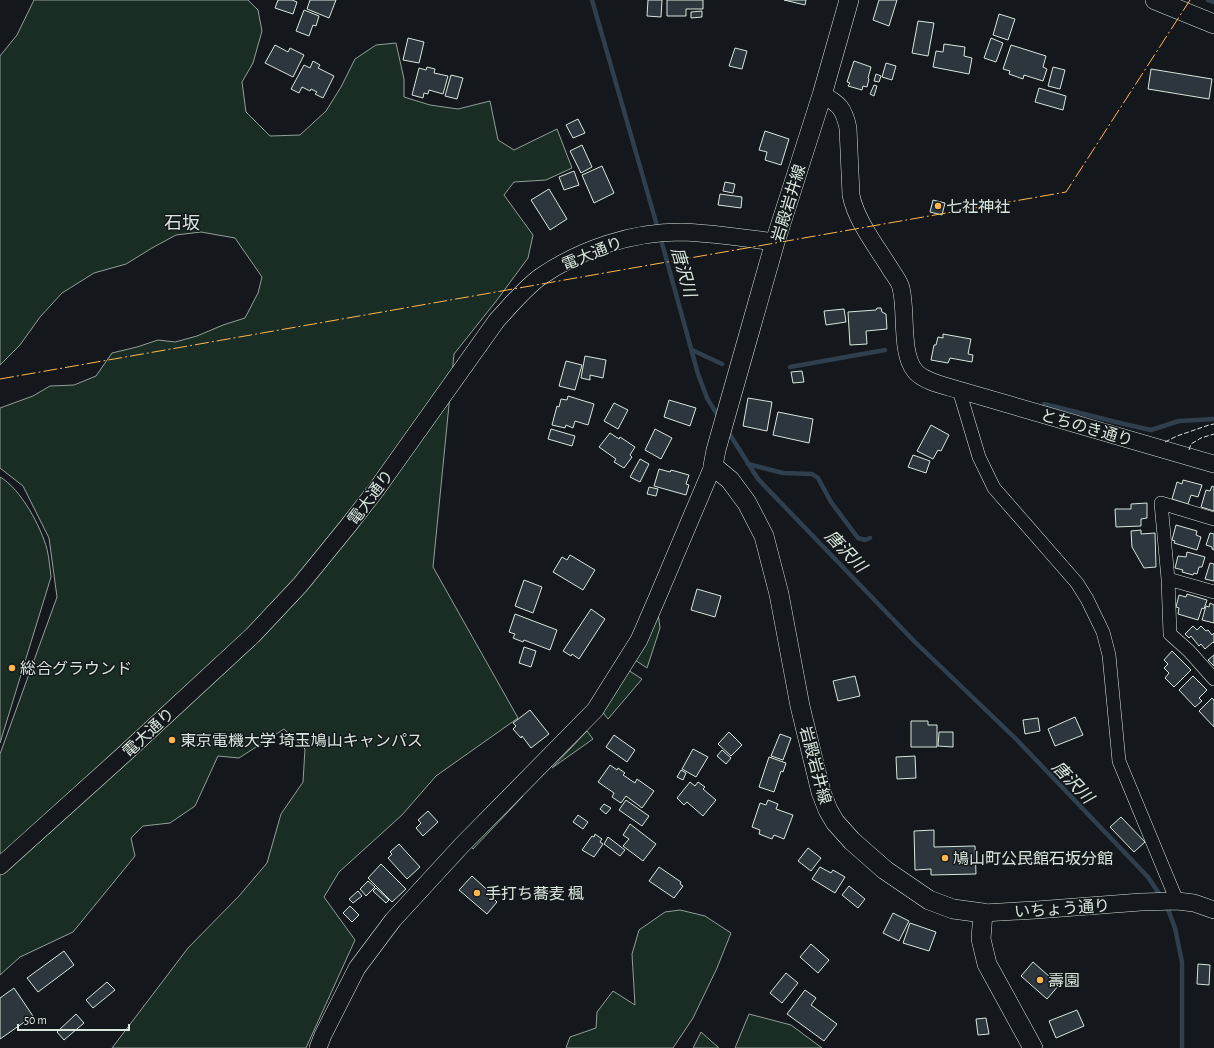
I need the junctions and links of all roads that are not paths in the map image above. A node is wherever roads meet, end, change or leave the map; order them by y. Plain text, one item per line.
1 (849, 0) edge
2 (1155, 0) edge
3 (1214, 24) edge
4 (822, 95) junction
5 (775, 242) junction
6 (959, 390) junction
7 (715, 458) junction
8 (1214, 464) edge
9 (1214, 519) edge
10 (1168, 579) junction
11 (1214, 592) edge
12 (1214, 679) edge
13 (0, 866) edge
14 (1177, 900) junction
15 (1214, 910) edge
16 (983, 913) junction
17 (318, 1048) edge
18 (1033, 1048) edge

1 - 4 main road, 岩殿岩井線
2 - 3 main road
4 - 5 main road, 岩殿岩井線
4 - 6 street, とちのき通り
5 - 7 main road, 岩殿岩井線
5 - 13 street, 電大通り
6 - 8 street, とちのき通り
6 - 14 street
7 - 16 main road, 岩殿岩井線
7 - 17 street
9 - 10 street
10 - 11 street
10 - 12 street
14 - 15 street
14 - 16 street, いちょう通り
16 - 18 main road

